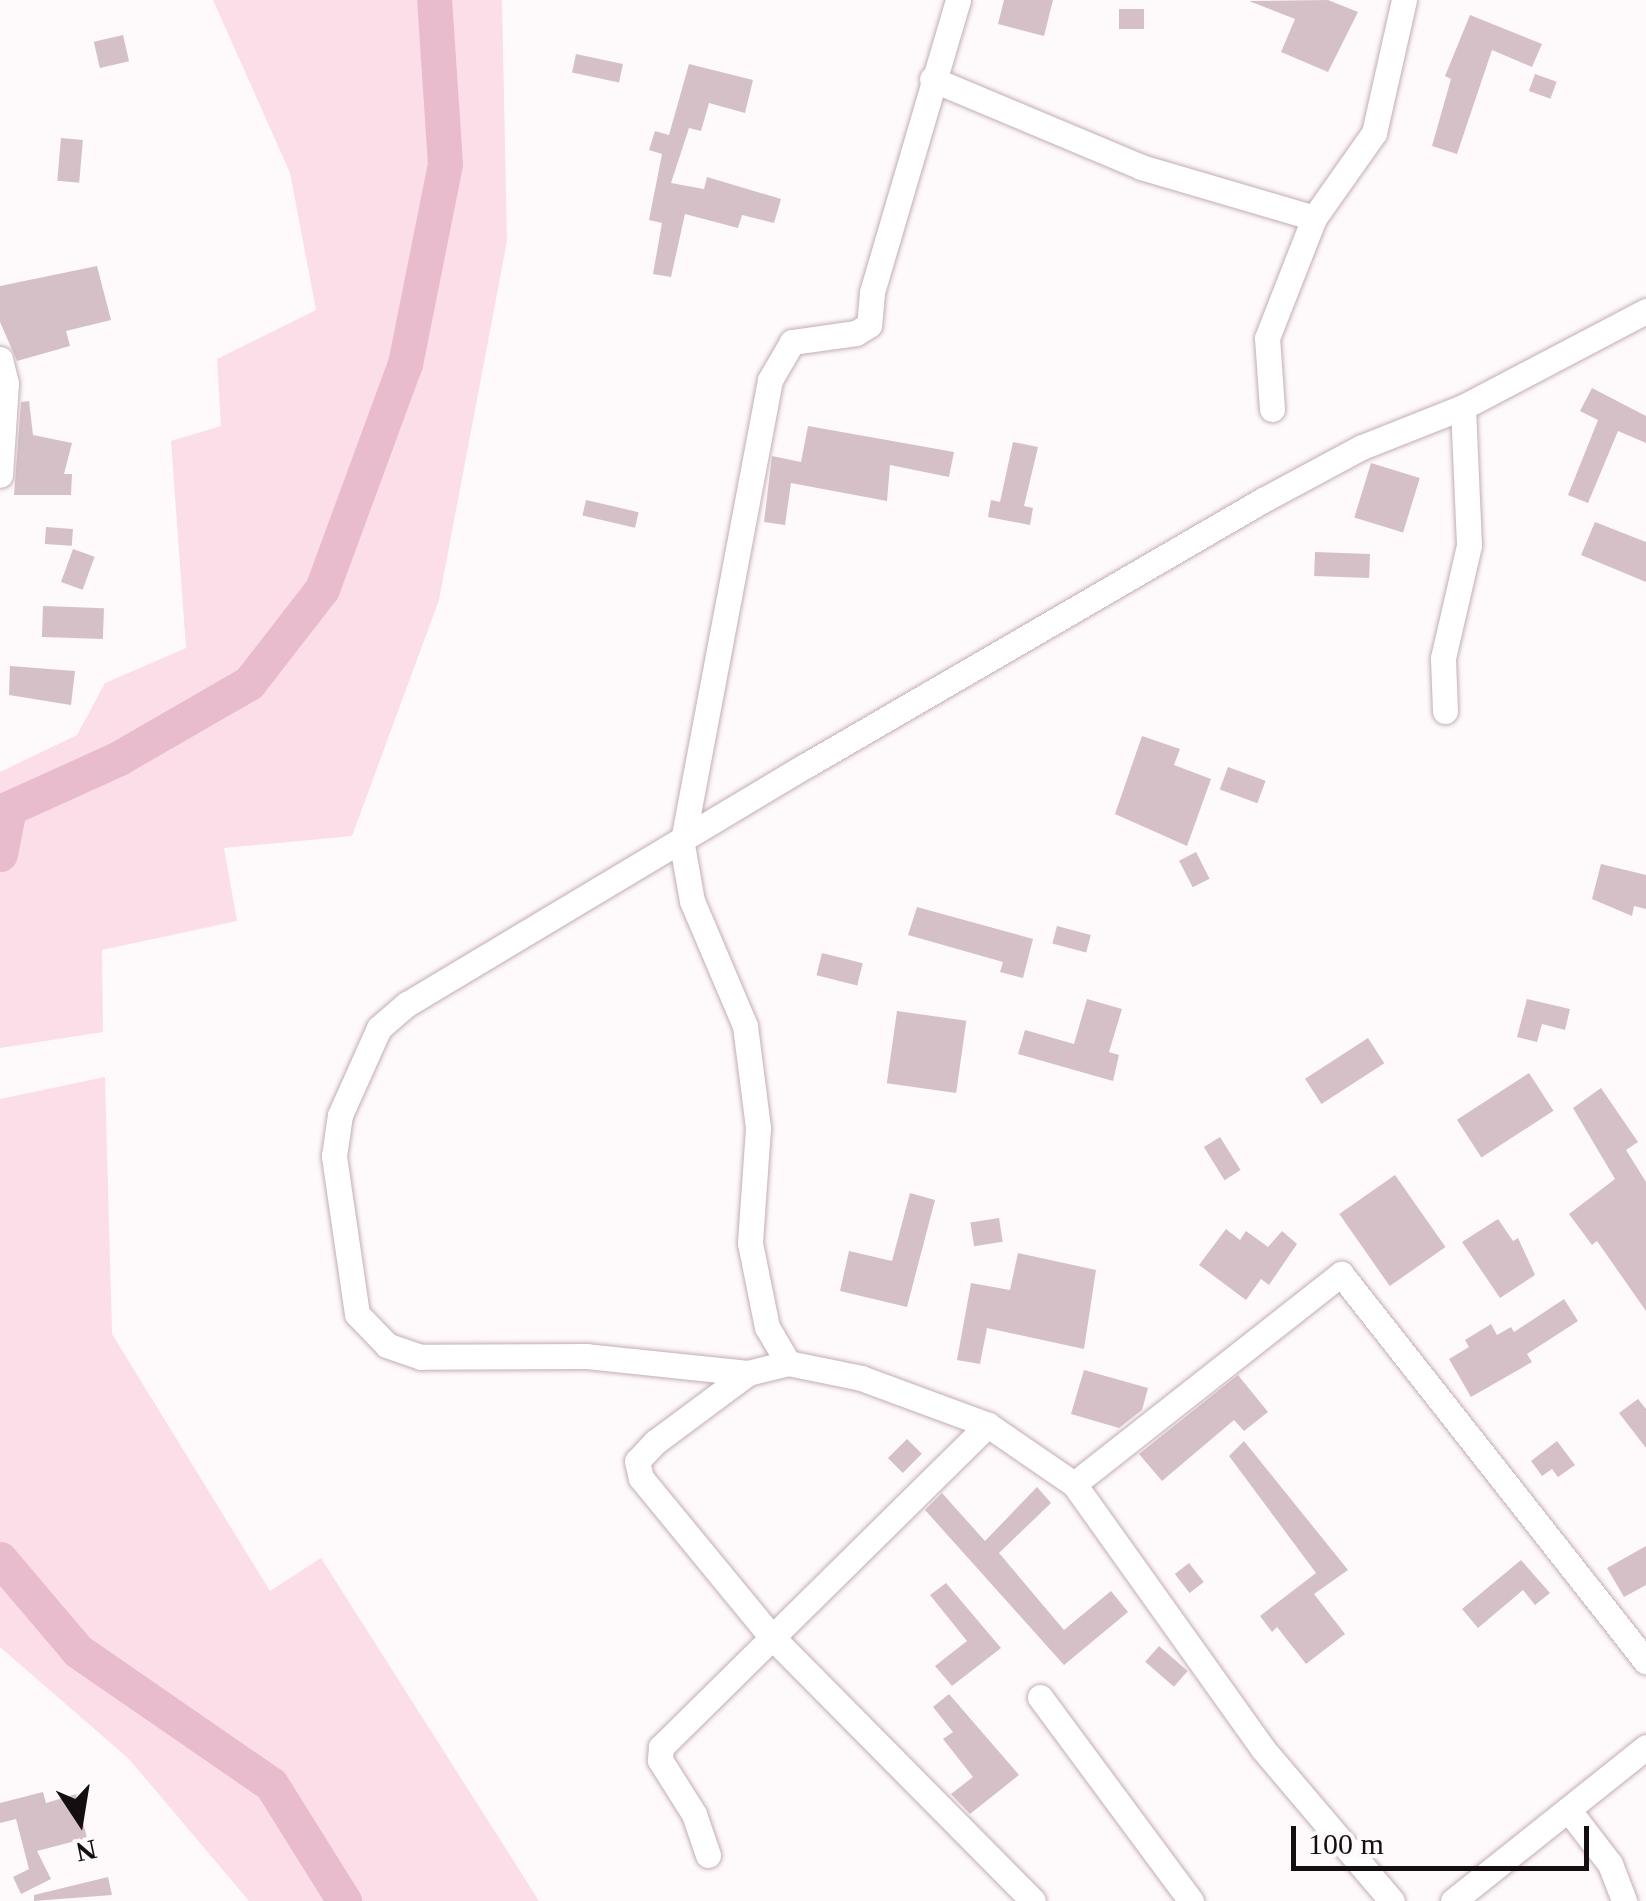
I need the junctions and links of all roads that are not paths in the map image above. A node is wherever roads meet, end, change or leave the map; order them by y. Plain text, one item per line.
1 (958, 0) edge
2 (1404, 0) edge
3 (932, 79) junction
4 (1314, 218) junction
5 (1646, 311) edge
6 (0, 360) edge
7 (1464, 407) junction
8 (1272, 409) dead end
9 (0, 475) edge
10 (1445, 711) dead end
11 (682, 845) junction
12 (788, 1363) junction
13 (748, 1373) junction
14 (988, 1425) junction
15 (1074, 1484) junction
16 (770, 1634) junction
17 (1646, 1661) edge
18 (1040, 1697) dead end
19 (1646, 1747) edge
20 (1570, 1812) junction
21 (708, 1855) dead end
22 (1032, 1901) edge
23 (1191, 1901) edge
24 (1392, 1901) edge
25 (1453, 1901) edge
26 (1624, 1901) edge

1 - 3 street
2 - 4 street
3 - 4 street
3 - 11 street
4 - 8 street
5 - 7 street
6 - 9 street
7 - 10 street
7 - 11 street
11 - 12 street
11 - 13 street
12 - 13 street
12 - 14 street
13 - 16 street
14 - 15 street
14 - 16 street
15 - 17 street
15 - 24 street
16 - 21 street
16 - 22 street
18 - 23 street
19 - 20 street
20 - 25 street
20 - 26 street

